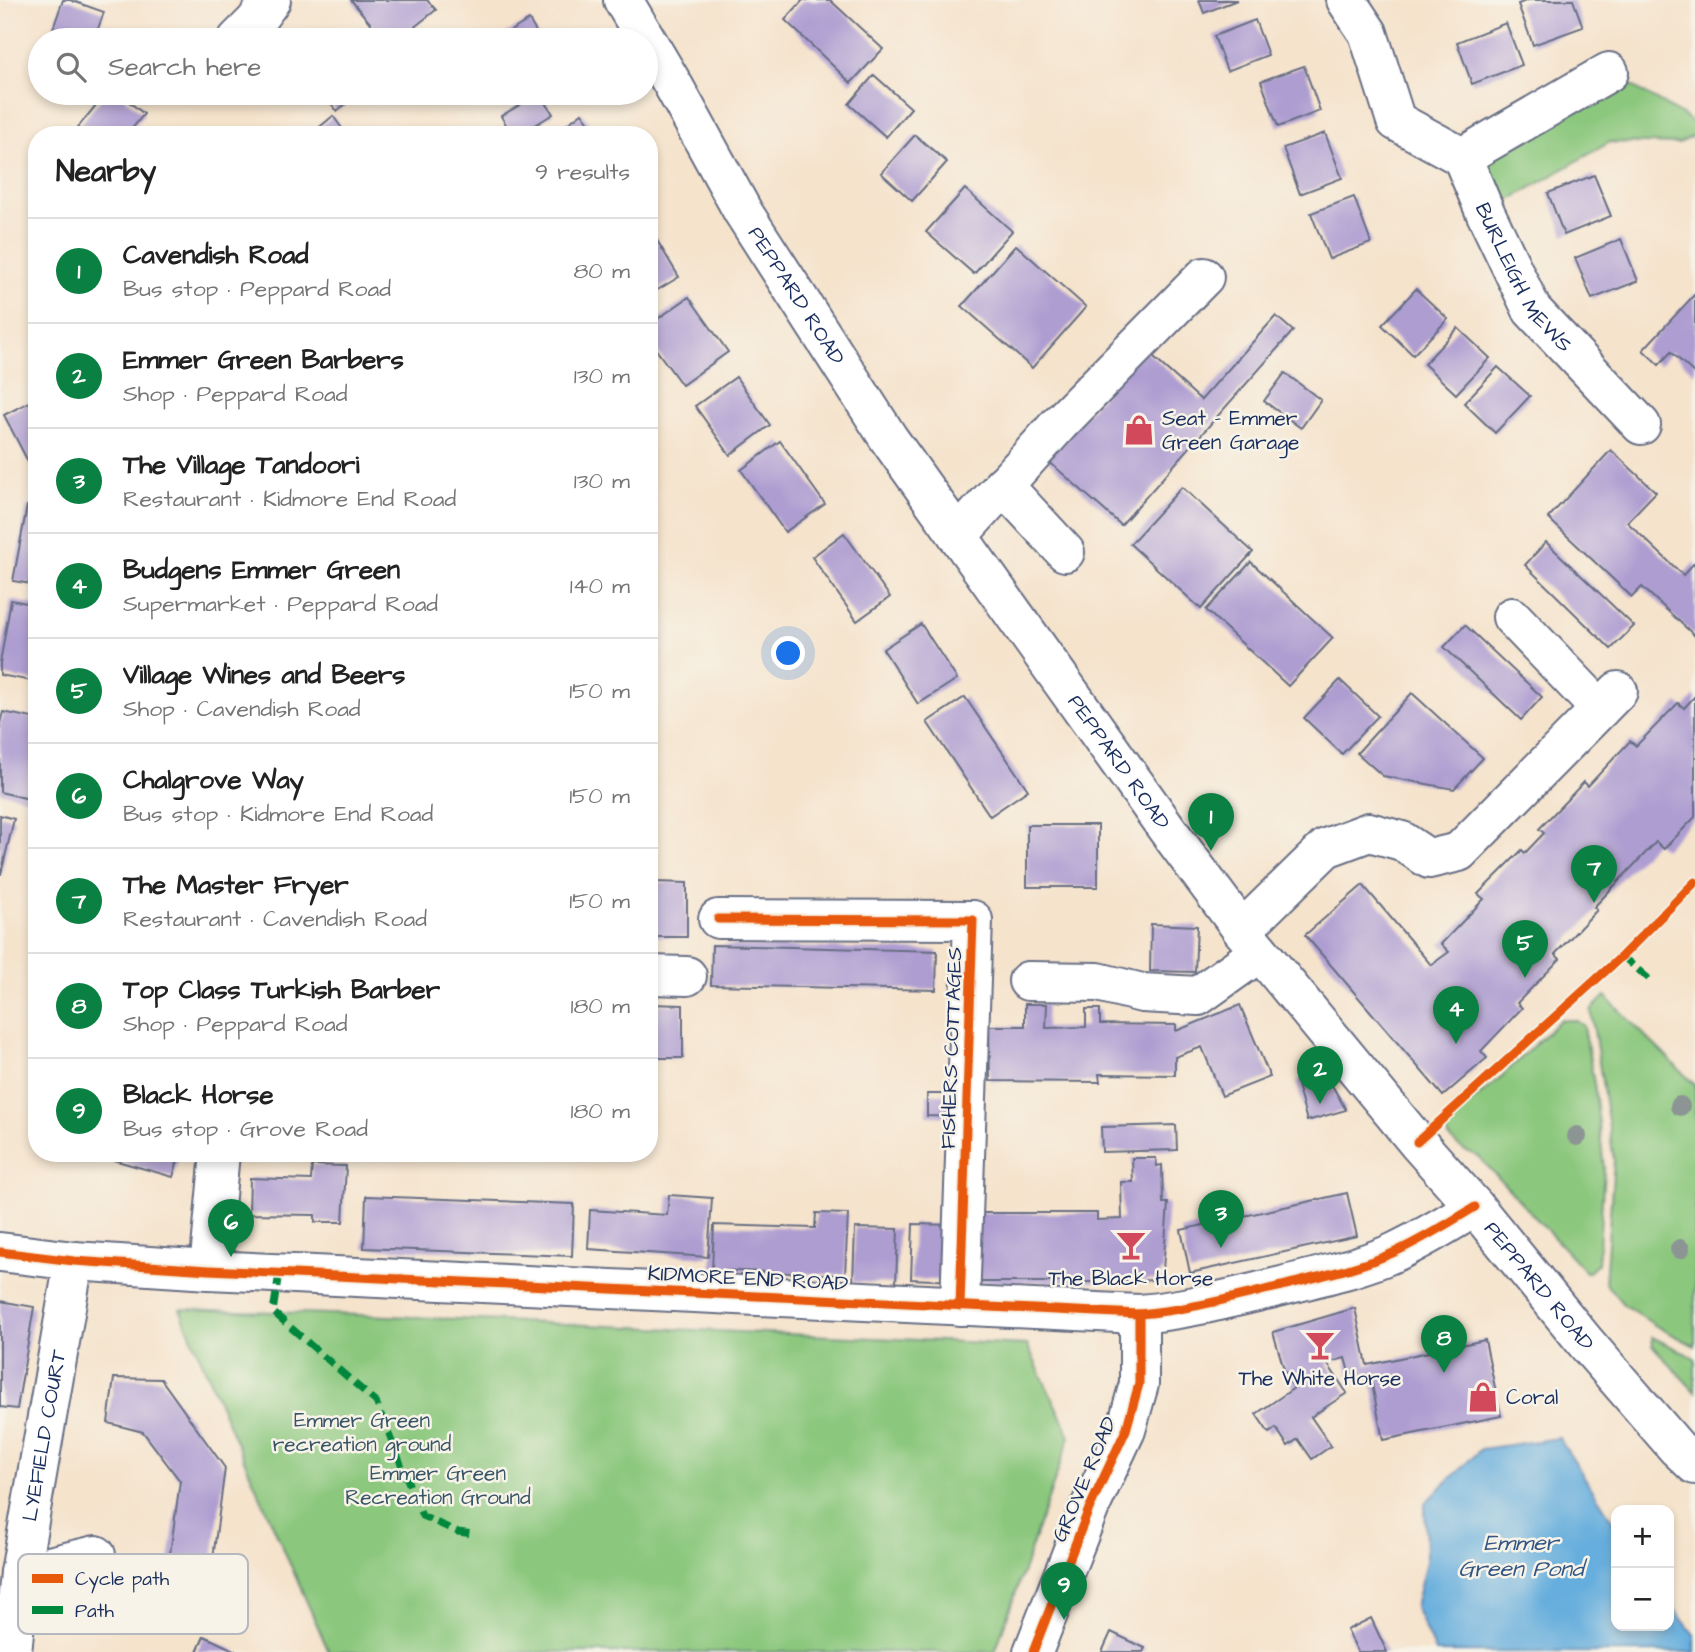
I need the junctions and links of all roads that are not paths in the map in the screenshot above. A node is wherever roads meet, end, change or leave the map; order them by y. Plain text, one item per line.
1 (271, 0) edge
2 (622, 0) edge
3 (1346, 0) edge
4 (250, 28) edge
5 (639, 28) edge
6 (658, 60) edge
7 (1609, 72) dead end
8 (1462, 157) junction
9 (1204, 277) dead end
10 (1641, 425) dead end
11 (1003, 485) junction
12 (958, 536) junction
13 (1065, 552) dead end
14 (1512, 617) dead end
15 (718, 919) dead end
16 (1251, 941) junction
17 (658, 975) edge
18 (687, 976) dead end
19 (1028, 981) dead end
20 (219, 1162) edge
21 (1475, 1207) junction
22 (0, 1252) edge
23 (74, 1261) junction
24 (209, 1270) junction
25 (960, 1306) junction
26 (1139, 1314) junction
27 (1695, 1465) edge
28 (23, 1554) edge
29 (18, 1593) edge
30 (12, 1652) edge
31 (1033, 1652) edge

1 - 4 street
2 - 5 street, PEPPARD ROAD
3 - 8 street
6 - 12 street, PEPPARD ROAD
7 - 8 street
8 - 10 street, BURLEIGH MEWS
9 - 11 street
11 - 12 street
11 - 13 street
12 - 16 street, PEPPARD ROAD
14 - 16 street
15 - 25 street, FISHERS COTTAGES
16 - 19 street
16 - 21 street, PEPPARD ROAD
17 - 18 street
20 - 24 street
21 - 26 street, KIDMORE END ROAD
21 - 27 street, PEPPARD ROAD
22 - 23 street, KIDMORE END ROAD
23 - 24 street, KIDMORE END ROAD
23 - 28 street, LYEFIELD COURT
24 - 25 street, KIDMORE END ROAD
25 - 26 street, KIDMORE END ROAD
26 - 31 street, GROVE ROAD
29 - 30 street, LYEFIELD COURT

